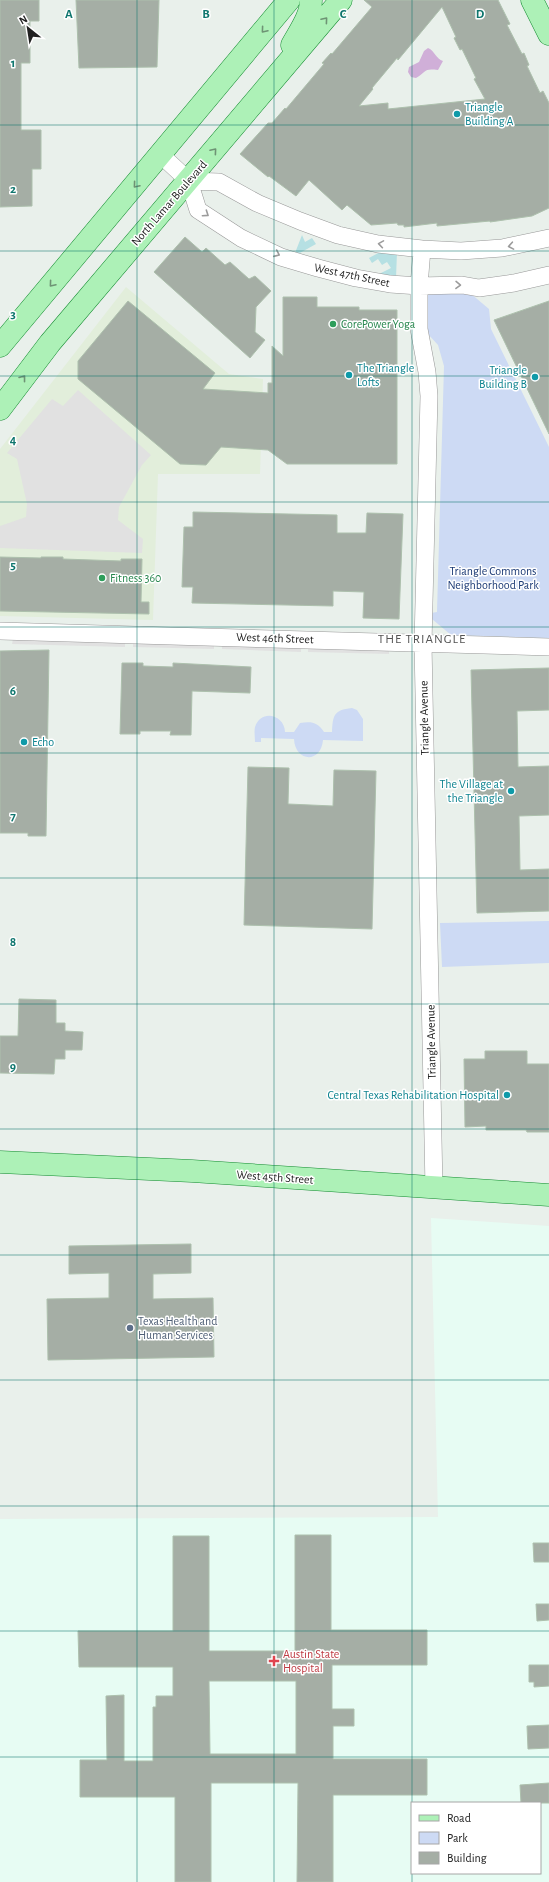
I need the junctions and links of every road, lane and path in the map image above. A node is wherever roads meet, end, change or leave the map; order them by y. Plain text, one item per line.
1 (289, 0) edge
2 (311, 0) edge
3 (341, 0) edge
4 (532, 0) edge
5 (549, 34) edge
6 (269, 86) junction
7 (161, 155) junction
8 (189, 181) junction
9 (549, 238) edge
10 (422, 249) junction
11 (549, 275) edge
12 (419, 286) junction
13 (0, 346) edge
14 (0, 409) edge
15 (0, 631) edge
16 (423, 644) junction
17 (549, 646) edge
18 (0, 1162) edge
19 (434, 1188) junction
20 (549, 1195) edge

1 -> 7 main road
2 - 6 main road
6 -> 3 main road, North Lamar Boulevard
4 - 5 main road
8 -> 6 main road, North Lamar Boulevard
7 - 8 street, West 47th Street
7 -> 13 main road
10 -> 8 street
8 -> 12 street, West 47th Street
14 -> 8 main road, North Lamar Boulevard
9 -> 10 street
10 - 12 street, Triangle Avenue
12 -> 11 street, West 47th Street
12 - 16 street, Triangle Avenue
15 - 16 street, West 46th Street
16 - 17 street, West 46th Street
16 - 19 street, Triangle Avenue
18 - 19 main road, West 45th Street
19 - 20 main road, West 45th Street

